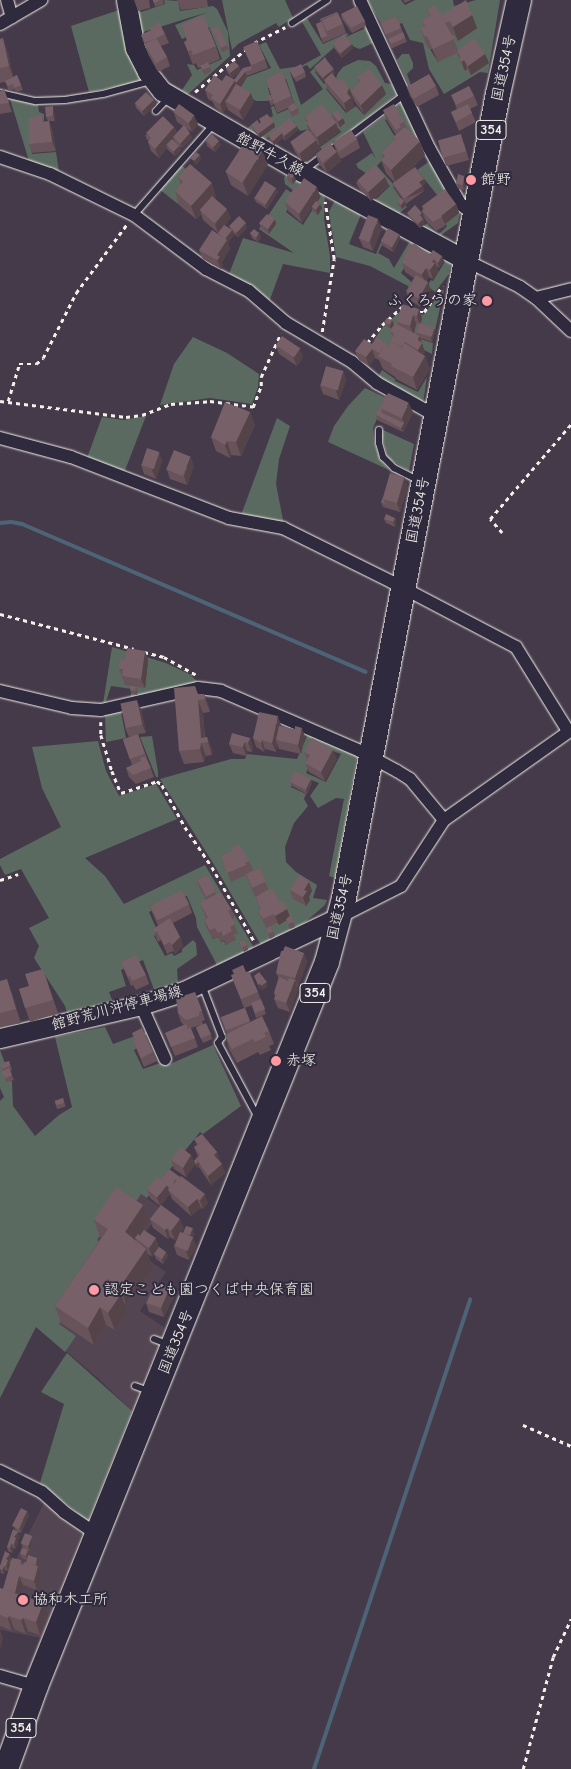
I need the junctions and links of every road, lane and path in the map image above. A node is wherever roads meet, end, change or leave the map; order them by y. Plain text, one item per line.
1 (7, 0) edge
2 (41, 0) edge
3 (126, 0) edge
4 (327, 0) edge
5 (360, 0) edge
6 (519, 0) edge
7 (12, 17) junction
8 (292, 23) joint
9 (0, 24) edge
10 (152, 80) junction
11 (0, 93) edge
12 (404, 95) junction
13 (177, 100) junction
14 (156, 111) dead end
15 (215, 123) junction
16 (0, 157) edge
17 (302, 172) junction
18 (329, 187) junction
19 (134, 215) junction
20 (475, 215) junction
21 (467, 261) junction
22 (447, 280) dead end
23 (571, 289) edge
24 (536, 298) junction
25 (409, 307) edge
26 (418, 311) edge
27 (286, 322) junction
28 (571, 331) edge
29 (320, 343) junction
30 (352, 362) junction
31 (0, 401) edge
32 (8, 402) junction
33 (436, 416) junction
34 (571, 424) edge
35 (379, 430) dead end
36 (0, 438) edge
37 (423, 482) junction
38 (502, 533) dead end
39 (404, 588) junction
40 (0, 614) edge
41 (207, 688) junction
42 (0, 691) edge
43 (101, 710) junction
44 (570, 730) edge
45 (369, 757) junction
46 (444, 820) junction
47 (18, 874) dead end
48 (0, 880) edge
49 (339, 917) junction
50 (262, 954) junction
51 (202, 983) junction
52 (141, 1005) junction
53 (0, 1038) edge
54 (165, 1059) dead end
55 (265, 1118) junction
56 (523, 1425) dead end
57 (571, 1446) edge
58 (0, 1471) edge
59 (98, 1535) junction
60 (571, 1619) edge
61 (0, 1676) edge
62 (36, 1686) junction
63 (6, 1769) edge
64 (522, 1769) edge

1 - 7 street
2 - 7 street
3 - 10 main road, 館野牛久線
4 - 8 lane
5 - 12 street
6 - 20 highway, 国道354号 / 354
7 - 9 street
8 - 13 path
10 - 11 lane
10 - 13 main road, 館野牛久線
12 - 17 lane
12 - 20 street
13 - 14 lane
13 - 15 main road, 館野牛久線
15 - 17 main road, 館野牛久線
15 - 19 lane
16 - 19 street
17 - 18 main road, 館野牛久線
18 - 21 main road, 館野牛久線
18 - 29 path
19 - 27 street
19 - 32 path
20 - 21 highway, 国道354号 / 354
21 - 24 street
21 - 33 highway, 国道354号 / 354
22 - 26 path
23 - 24 street
24 - 28 street
25 - 30 path
27 - 29 street
27 - 32 path
29 - 30 street
30 - 33 street
31 - 32 path
33 - 37 highway, 国道354号 / 354
34 - 38 path
35 - 37 lane
36 - 39 street
37 - 39 highway, 国道354号 / 354
39 - 44 street
39 - 45 highway, 国道354号 / 354
40 - 41 path
41 - 43 street
41 - 45 street
42 - 43 street
43 - 50 path
44 - 46 street
45 - 46 street
45 - 49 highway, 国道354号 / 354
46 - 49 street
47 - 48 path
49 - 50 main road, 館野荒川沖停車場線
49 - 55 highway, 国道354号 / 354
50 - 51 main road, 館野荒川沖停車場線
51 - 52 main road, 館野荒川沖停車場線
51 - 55 lane
52 - 53 main road, 館野荒川沖停車場線
52 - 54 street
55 - 59 highway, 国道354号 / 354
56 - 57 path
58 - 59 street
59 - 62 highway, 国道354号 / 354
60 - 64 path
61 - 62 street
62 - 63 highway, 国道354号 / 354

